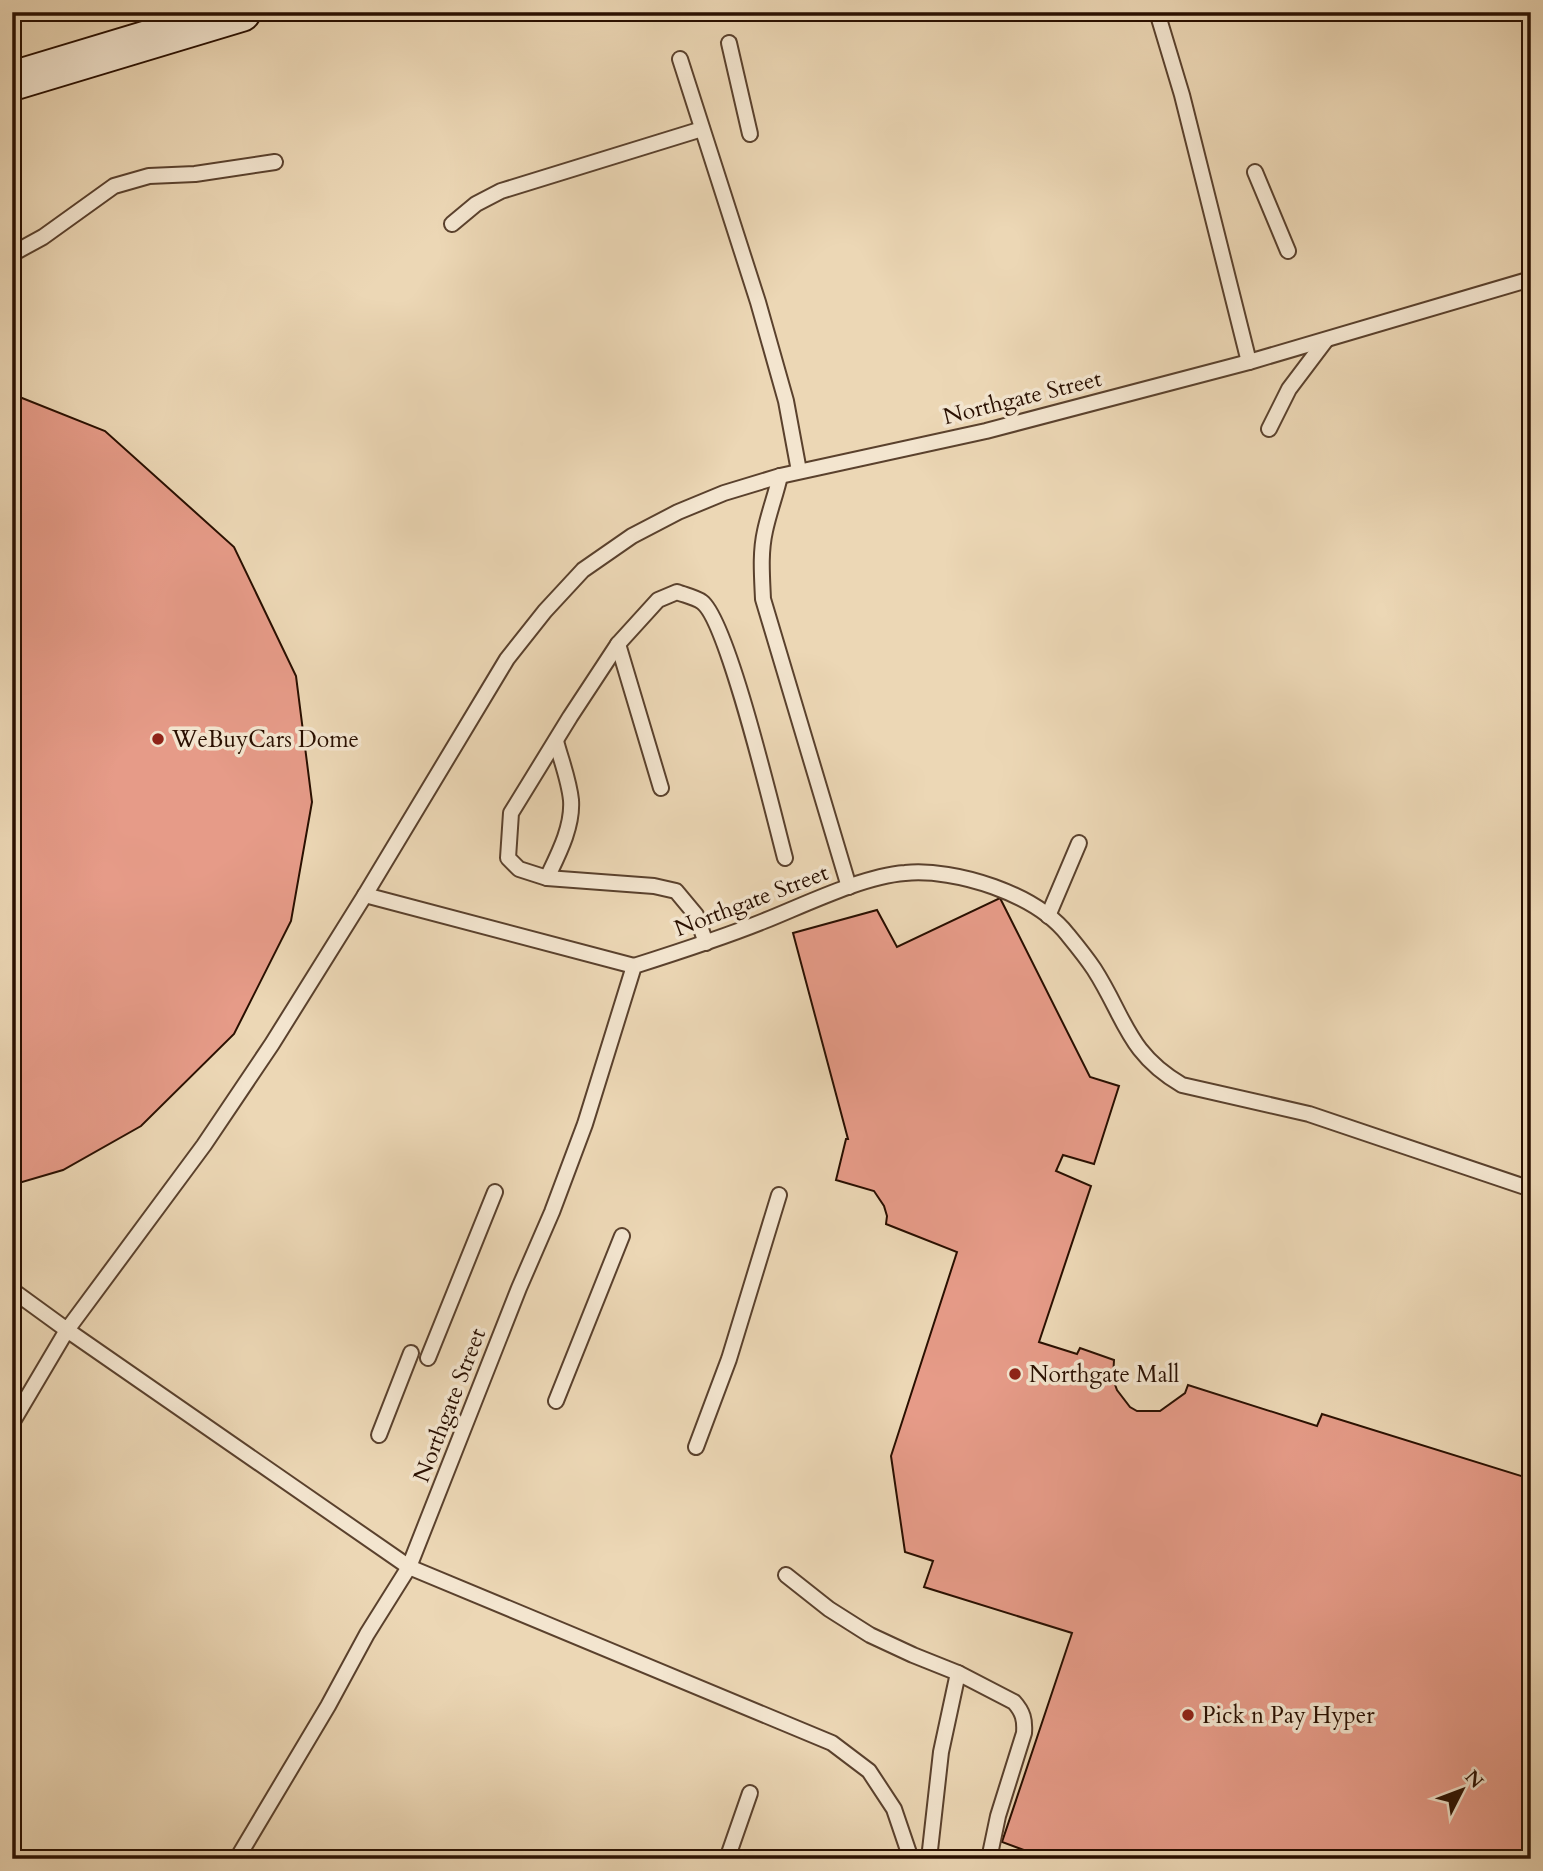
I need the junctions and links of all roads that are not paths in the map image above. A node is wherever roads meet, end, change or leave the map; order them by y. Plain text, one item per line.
1 (241, 12) edge
2 (1157, 12) edge
3 (729, 43) dead end
4 (680, 59) dead end
5 (12, 81) edge
6 (702, 129) junction
7 (750, 134) dead end
8 (275, 162) dead end
9 (1255, 172) dead end
10 (452, 224) dead end
11 (1288, 251) dead end
12 (12, 254) edge
13 (1531, 279) edge
14 (1326, 340) junction
15 (1249, 362) junction
16 (1269, 429) dead end
17 (799, 471) junction
18 (780, 476) junction
19 (618, 644) junction
20 (556, 741) junction
21 (661, 788) dead end
22 (1079, 843) dead end
23 (785, 858) dead end
24 (547, 878) junction
25 (849, 887) junction
26 (365, 895) junction
27 (1048, 916) junction
28 (706, 943) junction
29 (634, 966) junction
30 (1531, 1189) edge
31 (495, 1192) dead end
32 (779, 1195) dead end
33 (622, 1236) dead end
34 (12, 1290) edge
35 (66, 1330) junction
36 (411, 1353) dead end
37 (428, 1359) dead end
38 (556, 1401) dead end
39 (12, 1423) edge
40 (379, 1436) dead end
41 (696, 1447) dead end
42 (409, 1567) junction
43 (786, 1575) dead end
44 (958, 1673) junction
45 (750, 1793) dead end
46 (238, 1857) dead end
47 (727, 1859) edge
48 (911, 1859) edge
49 (929, 1859) edge
50 (989, 1859) edge

1 - 5 main road
2 - 15 lane
3 - 7 lane
4 - 6 lane
6 - 10 lane
6 - 17 lane
8 - 12 lane
9 - 11 lane
13 - 14 lane, Northgate Street
14 - 15 lane, Northgate Street
14 - 16 lane
15 - 17 lane, Northgate Street
17 - 18 lane, Northgate Street
18 - 25 lane, Northgate Street
18 - 26 lane
19 - 20 lane
19 - 21 lane
19 - 23 lane
20 - 24 lane
20 - 24 lane
22 - 27 lane
24 - 28 lane
25 - 27 lane
25 - 28 lane, Northgate Street
26 - 29 lane
26 - 35 lane
27 - 30 lane
28 - 29 lane, Northgate Street
29 - 42 lane, Northgate Street
31 - 37 lane
32 - 41 lane
33 - 38 lane
34 - 35 lane
35 - 39 lane
35 - 42 lane
36 - 40 lane
42 - 46 lane, Northgate Street
42 - 48 lane
43 - 44 lane
44 - 49 lane
44 - 50 lane
45 - 47 lane

